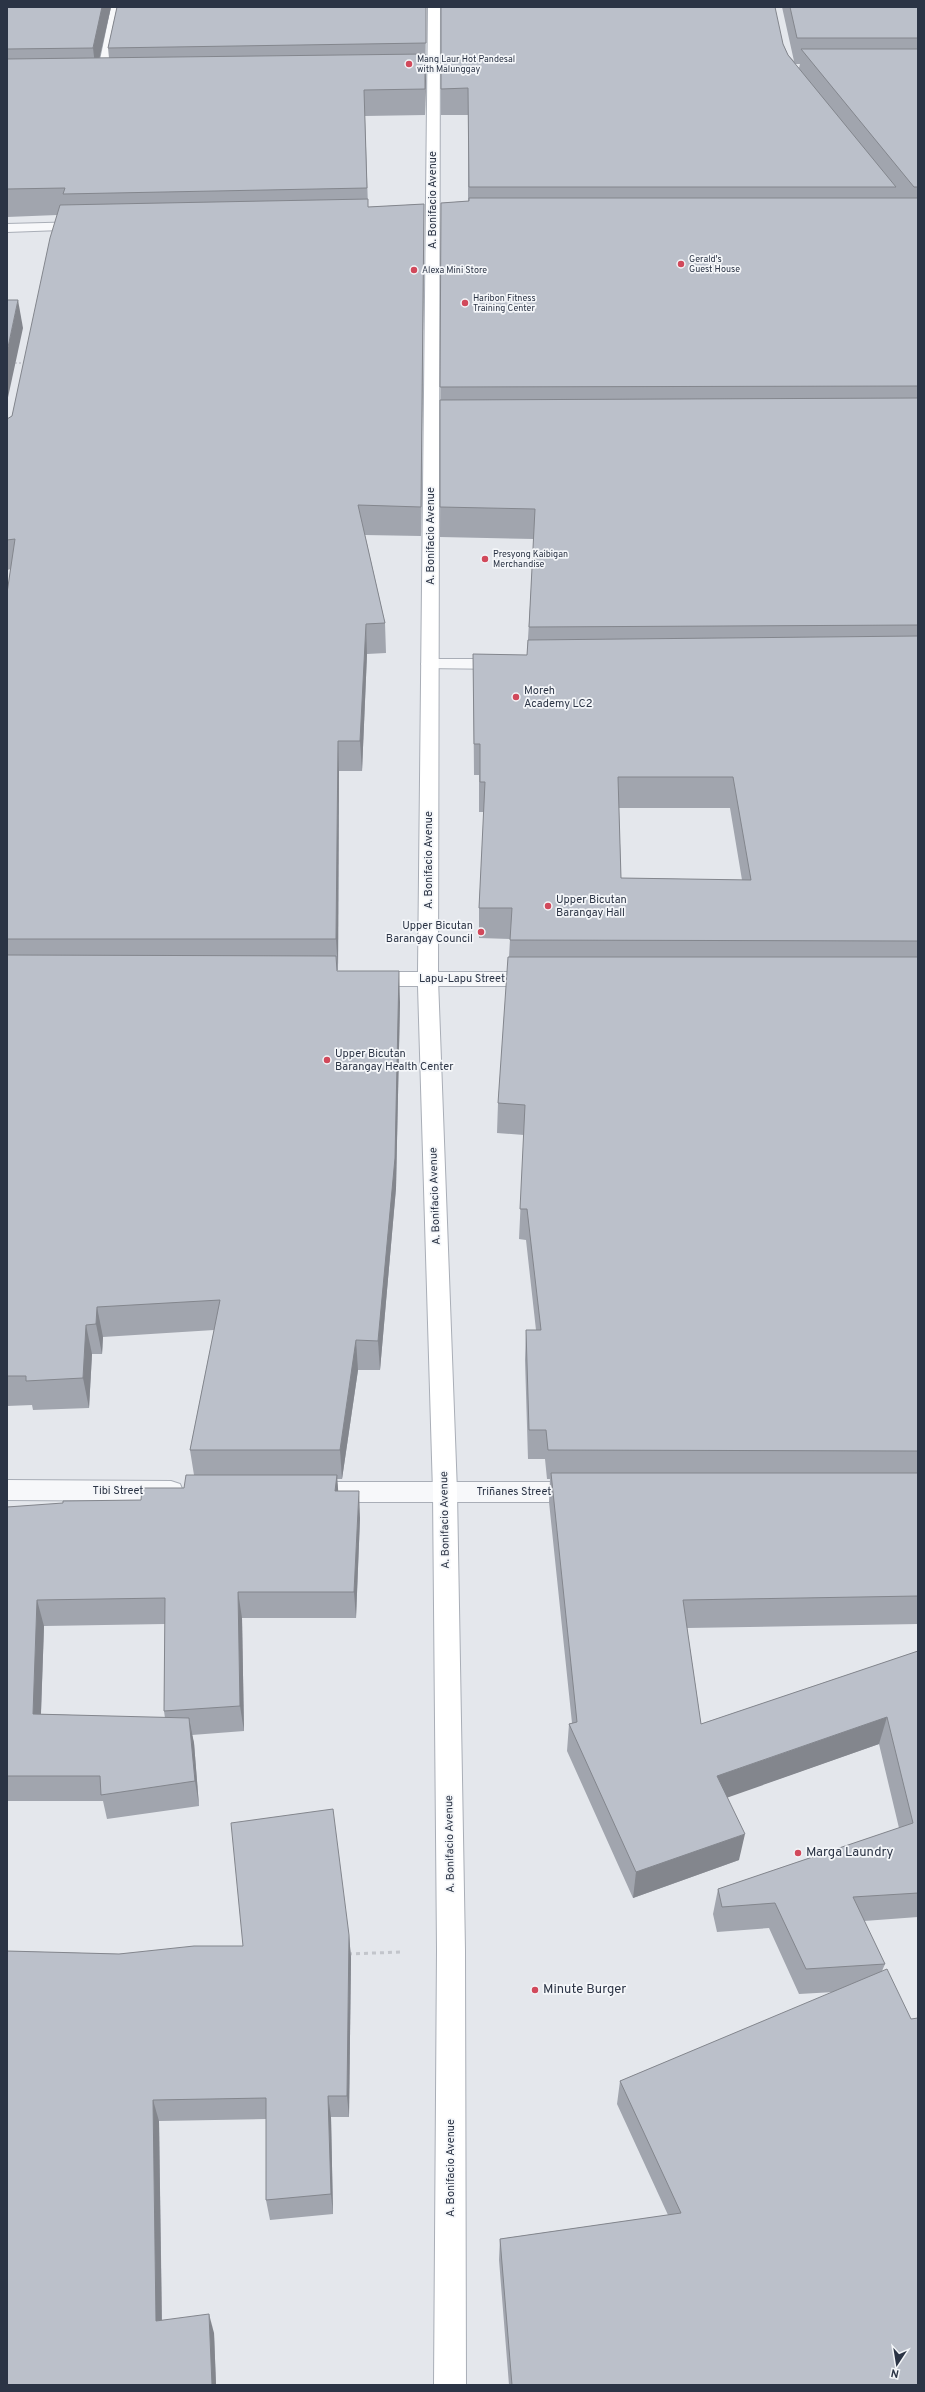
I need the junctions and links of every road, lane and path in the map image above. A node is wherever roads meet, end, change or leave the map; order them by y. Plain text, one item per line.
1 (117, 7) edge
2 (434, 7) edge
3 (418, 74) edge
4 (434, 74) junction
5 (118, 78) edge
6 (417, 220) edge
7 (440, 220) junction
8 (93, 226) edge
9 (54, 227) junction
10 (7, 228) edge
11 (50, 242) edge
12 (24, 363) edge
13 (7, 364) edge
14 (430, 664) junction
15 (518, 664) edge
16 (349, 979) edge
17 (428, 979) junction
18 (555, 979) edge
19 (7, 1490) edge
20 (190, 1491) edge
21 (310, 1492) edge
22 (445, 1492) junction
23 (603, 1492) edge
24 (451, 1950) junction
25 (340, 1954) edge
26 (450, 2385) edge

1 - 5 street
2 - 4 street, A. Bonifacio Avenue
3 - 4 street
4 - 7 street, A. Bonifacio Avenue
6 - 7 street
7 - 14 street, A. Bonifacio Avenue
8 - 9 street
9 - 10 street
9 - 11 street
12 - 13 path
14 - 15 street
14 - 17 street, A. Bonifacio Avenue
16 - 17 street, Lapu-Lapu Street
17 - 18 street, Lapu-Lapu Street
17 - 22 street, A. Bonifacio Avenue
19 - 20 street, Tibi Street
21 - 22 street
22 - 23 street, Triñanes Street
22 - 24 street, A. Bonifacio Avenue
24 - 25 path
24 - 26 street, A. Bonifacio Avenue

